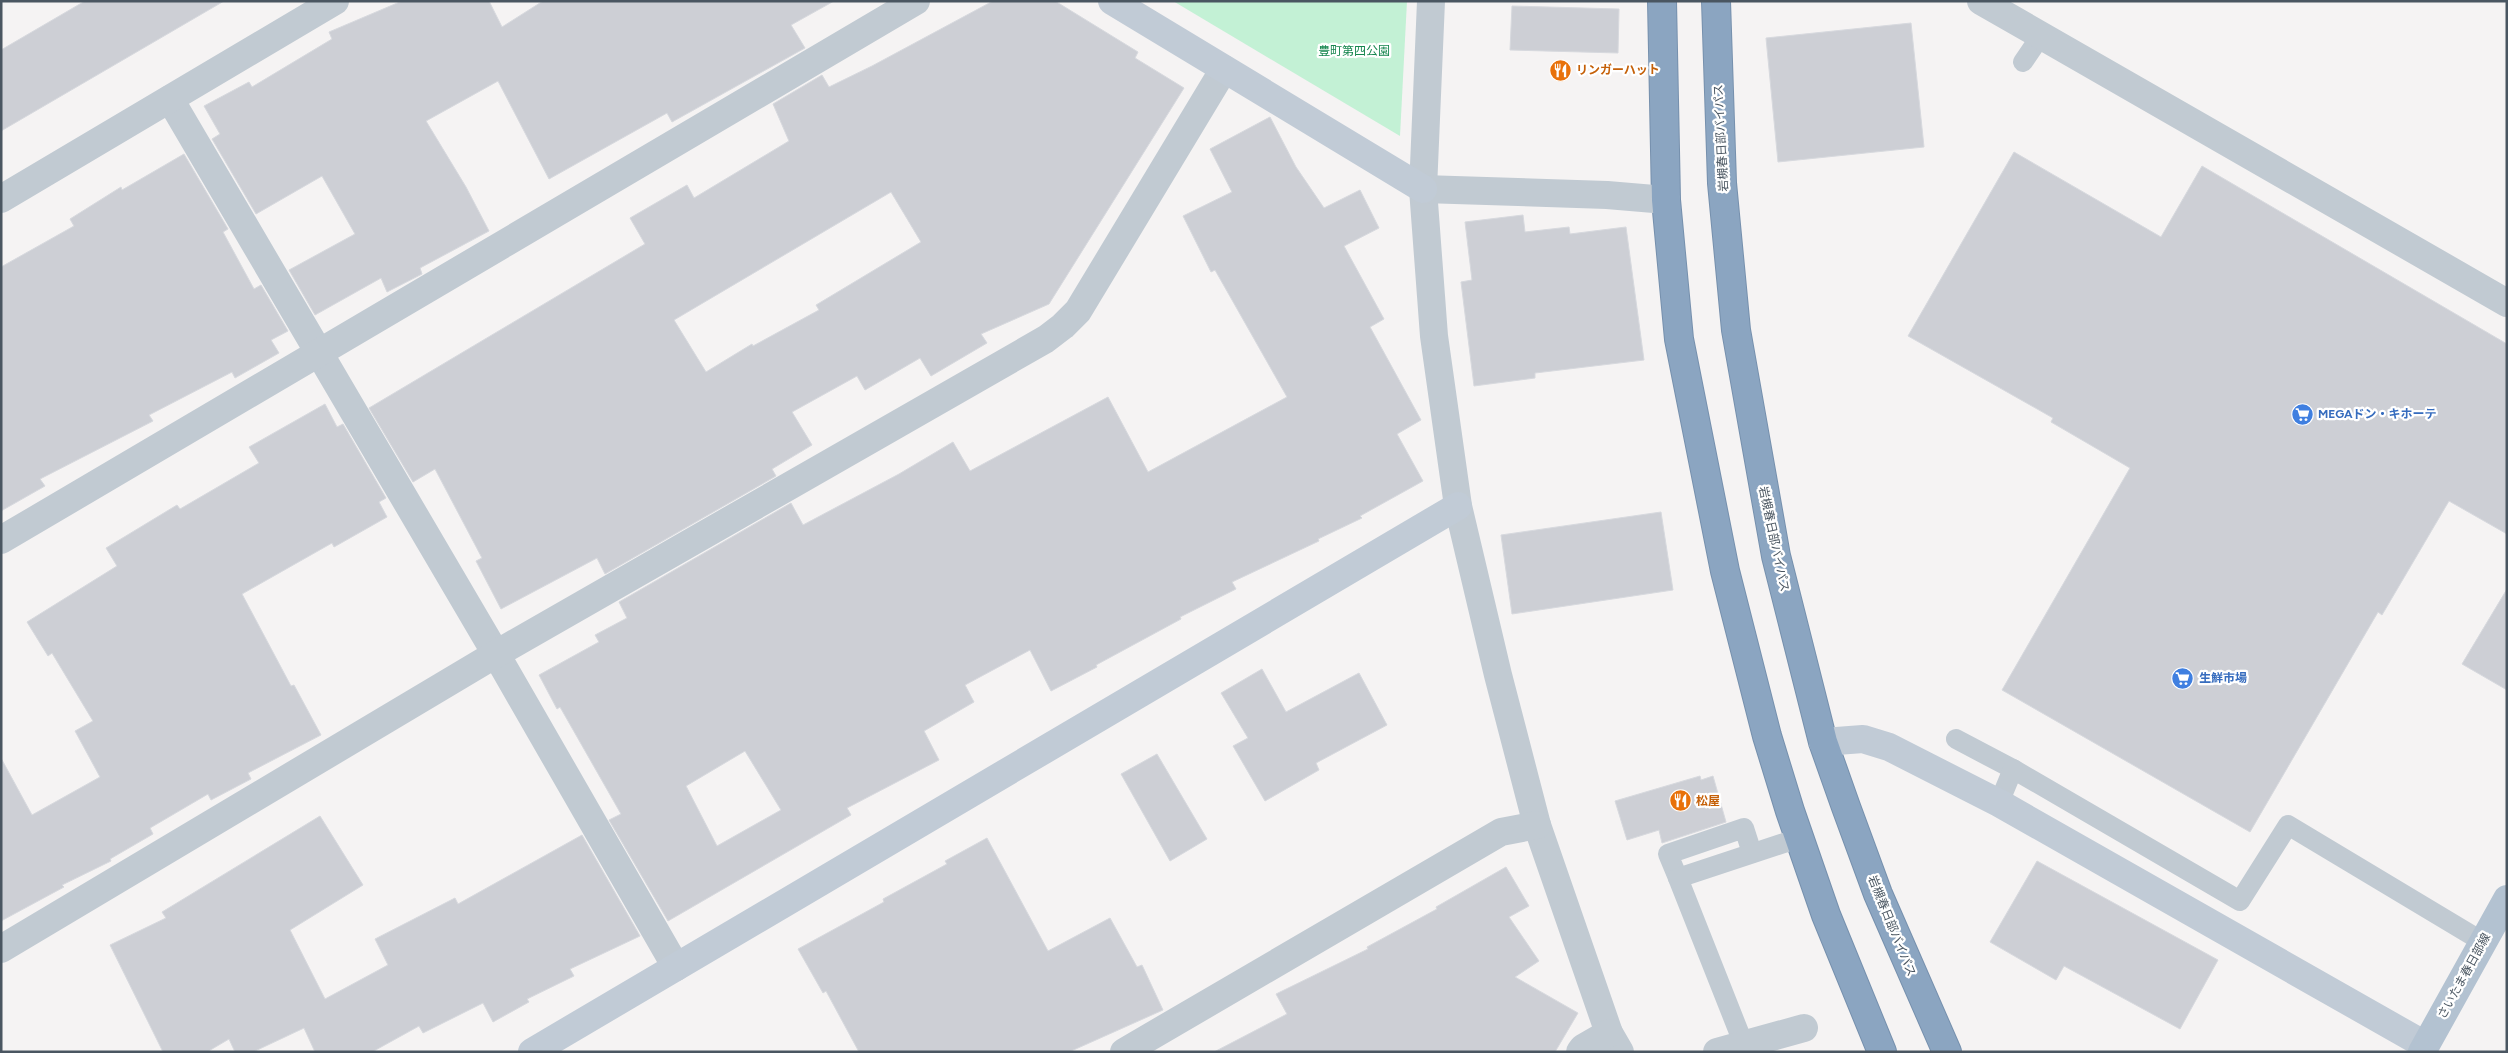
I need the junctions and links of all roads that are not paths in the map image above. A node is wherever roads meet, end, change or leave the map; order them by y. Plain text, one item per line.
1 (336, 1) edge
2 (916, 1) edge
3 (1112, 1) edge
4 (1431, 1) edge
5 (1662, 1) edge
6 (1716, 1) edge
7 (1981, 1) edge
8 (2040, 37) junction
9 (2023, 62) dead end
10 (1224, 69) junction
11 (170, 99) junction
12 (1423, 189) junction
13 (1, 199) edge
14 (1666, 200) junction
15 (2507, 303) edge
16 (318, 352) junction
17 (1458, 506) junction
18 (1, 540) edge
19 (496, 654) junction
20 (1956, 739) dead end
21 (1823, 742) junction
22 (2013, 770) junction
23 (1999, 802) junction
24 (1537, 824) junction
25 (1799, 838) junction
26 (2507, 899) edge
27 (2483, 942) junction
28 (1, 950) edge
29 (676, 968) junction
30 (1804, 1028) dead end
31 (1615, 1043) edge
32 (1744, 1044) junction
33 (2424, 1049) edge
34 (532, 1052) edge
35 (1124, 1052) edge
36 (1580, 1052) edge
37 (1717, 1052) edge
38 (1882, 1052) edge
39 (1947, 1052) edge

1 - 11 street
2 - 16 street
3 - 10 street
4 - 12 street
5 - 14 highway
6 - 21 highway, 岩槻春日部バイパス
7 - 8 street
8 - 9 lane
8 - 15 street
10 - 12 street
10 - 19 street
11 - 13 street
11 - 16 street
12 - 14 street
12 - 17 street
14 - 25 highway
16 - 18 street
16 - 19 street
17 - 24 street
17 - 29 street
19 - 28 street
19 - 29 street
20 - 22 lane
21 - 23 street
21 - 39 highway, 岩槻春日部バイパス
22 - 23 lane
22 - 27 lane
23 - 33 street
24 - 31 street
24 - 35 street
25 - 32 lane
25 - 38 highway
26 - 27 main road, さいたま春日部線
27 - 33 main road, さいたま春日部線
29 - 34 street
30 - 32 street
31 - 36 street
32 - 37 street

